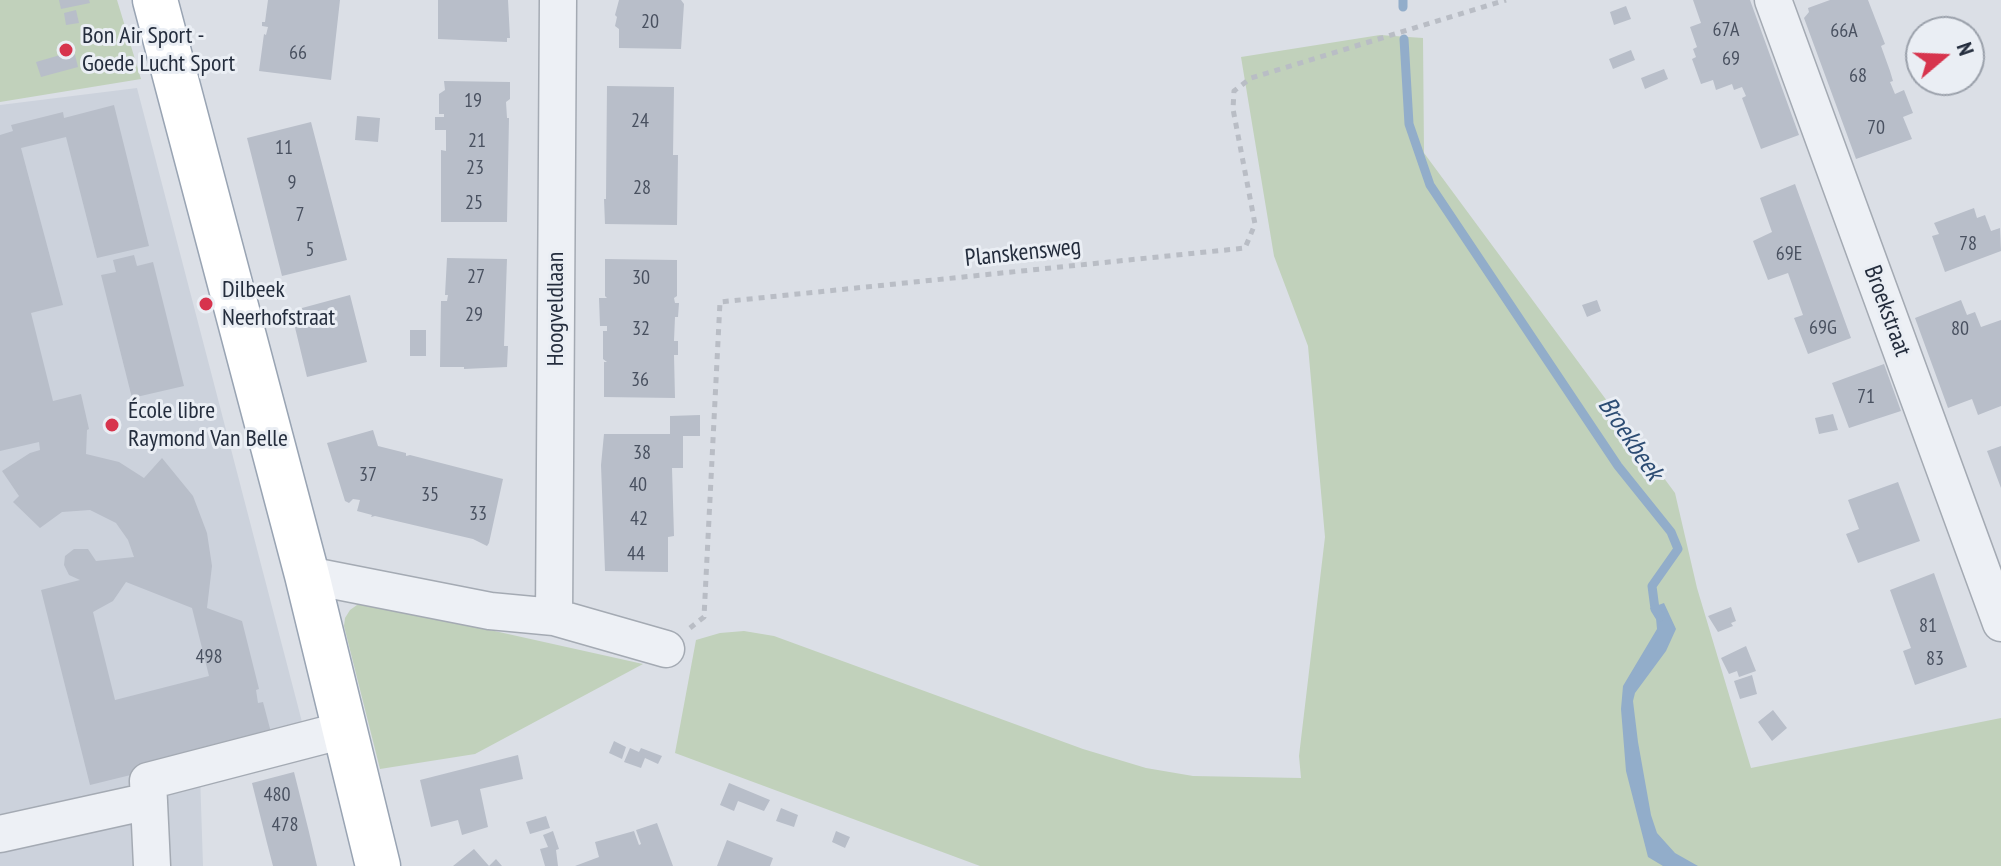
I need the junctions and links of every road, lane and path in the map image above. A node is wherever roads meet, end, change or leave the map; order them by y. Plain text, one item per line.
1 (155, 0) edge
2 (558, 0) edge
3 (1506, 0) edge
4 (1773, 0) edge
5 (307, 575) junction
6 (554, 617) junction
7 (2001, 623) edge
8 (666, 649) joint
9 (349, 750) junction
10 (149, 801) junction
11 (0, 834) edge
12 (152, 866) edge
13 (378, 866) edge

1 - 5 main road
2 - 6 street, Hoogveldlaan
3 - 8 path, Planskensweg
4 - 7 street, Broekstraat
5 - 6 street
5 - 9 main road
6 - 8 street
9 - 10 street
9 - 13 main road
10 - 11 street
10 - 12 street

